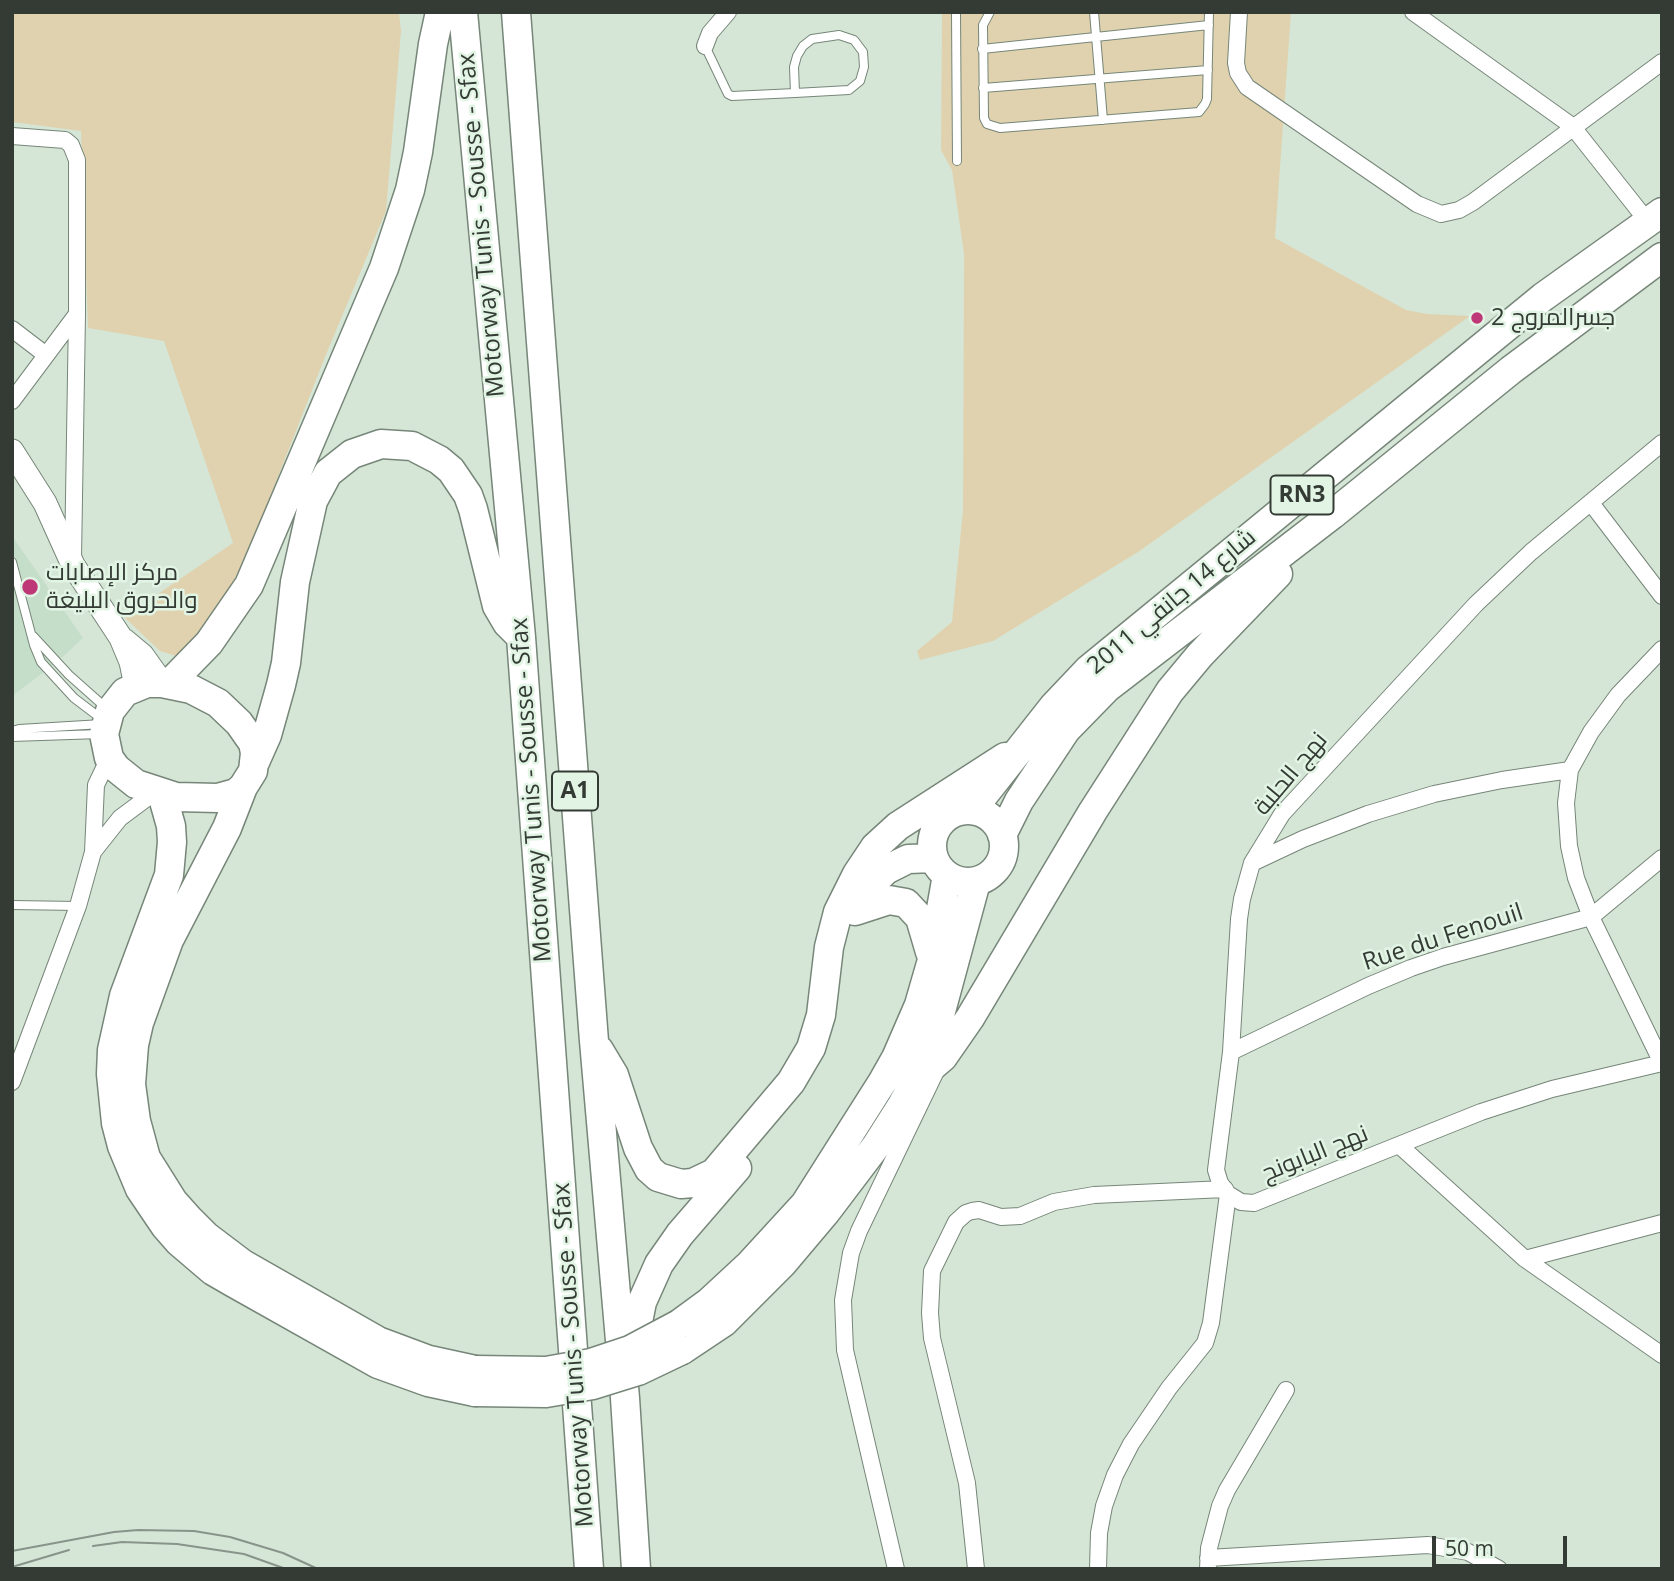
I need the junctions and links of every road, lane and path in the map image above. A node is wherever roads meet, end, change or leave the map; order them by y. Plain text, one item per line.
1 (440, 12) edge
2 (463, 12) edge
3 (516, 12) edge
4 (728, 12) edge
5 (956, 12) edge
6 (990, 12) edge
7 (1094, 12) edge
8 (1209, 12) edge
9 (1239, 12) edge
10 (1413, 12) edge
11 (1209, 25) junction
12 (1096, 37) junction
13 (705, 46) joint
14 (982, 49) junction
15 (1662, 62) edge
16 (1208, 70) junction
17 (1099, 78) junction
18 (983, 88) junction
19 (795, 93) junction
20 (1103, 120) junction
21 (1572, 126) junction
22 (12, 136) edge
23 (957, 161) dead end
24 (1655, 217) edge
25 (1662, 257) edge
26 (77, 314) junction
27 (12, 329) edge
28 (46, 355) junction
29 (12, 401) edge
30 (1662, 443) edge
31 (12, 451) edge
32 (1591, 503) junction
33 (1332, 515) junction
34 (12, 562) edge
35 (73, 565) junction
36 (1662, 596) edge
37 (33, 636) junction
38 (521, 637) junction
39 (1662, 649) edge
40 (156, 685) junction
41 (107, 730) junction
42 (12, 731) edge
43 (1031, 735) junction
44 (12, 737) edge
45 (1570, 770) junction
46 (249, 775) junction
47 (159, 793) junction
48 (972, 810) junction
49 (1282, 814) junction
50 (1002, 835) junction
51 (1304, 839) junction
52 (93, 852) junction
53 (1662, 858) edge
54 (1252, 863) junction
55 (940, 867) junction
56 (976, 881) junction
57 (12, 905) edge
58 (78, 906) junction
59 (856, 911) junction
60 (1591, 917) junction
61 (932, 960) junction
62 (594, 1041) junction
63 (1231, 1052) junction
64 (943, 1056) junction
65 (1662, 1063) edge
66 (915, 1081) junction
67 (12, 1082) edge
68 (1399, 1145) junction
69 (1227, 1192) junction
70 (1662, 1223) edge
71 (1525, 1259) junction
72 (681, 1337) junction
73 (1662, 1355) edge
74 (475, 1381) junction
75 (1286, 1390) dead end
76 (625, 1398) junction
77 (1208, 1563) edge
78 (589, 1569) edge
79 (636, 1569) edge
80 (896, 1569) edge
81 (976, 1569) edge
82 (1098, 1569) edge
83 (1499, 1569) edge

1 - 40 highway
2 - 38 highway, Motorway Tunis - Sousse - Sfax / A1
3 - 62 highway, Motorway Tunis - Sousse - Sfax / A1
4 - 13 street
5 - 23 lane
6 - 14 lane
7 - 12 lane
8 - 11 lane
9 - 21 street
10 - 21 street
11 - 12 lane
11 - 16 lane
12 - 14 lane
12 - 17 lane
13 - 19 lane
14 - 18 lane
15 - 21 street
16 - 17 lane
16 - 20 lane
17 - 18 lane
17 - 20 lane
18 - 20 lane
19 - 19 lane
21 - 24 street
22 - 26 street
24 - 43 highway, شارع 14 جانفي 2011 / RN3
25 - 33 highway, شارع 14 جانفي 2011 / RN3
26 - 28 street
26 - 35 street
27 - 28 street
28 - 29 street
30 - 32 street, نهج الحلبة
31 - 35 street
32 - 36 street
32 - 49 street, نهج الحلبة
33 - 50 highway, شارع 14 جانفي 2011 / RN3
33 - 64 highway
34 - 37 lane
35 - 40 street
37 - 41 lane
37 - 41 lane
38 - 46 highway
38 - 78 highway, Motorway Tunis - Sousse - Sfax / A1
39 - 45 street
40 - 41 highway
40 - 46 highway
41 - 42 lane
41 - 44 lane
41 - 47 highway
41 - 52 street
43 - 48 highway, شارع 14 جانفي 2011 / RN3
43 - 62 highway
45 - 51 street, نهج الحلبة
45 - 60 street
46 - 47 highway
46 - 74 highway
47 - 52 street
47 - 74 highway
48 - 50 highway
48 - 55 highway, شارع 14 جانفي 2011 / RN3
49 - 51 street
49 - 54 street, نهج الحلبة
50 - 56 highway, شارع 14 جانفي 2011 / RN3
51 - 54 street, نهج الحلبة
52 - 58 street
53 - 60 street, Rue du Fenouil
54 - 63 street
55 - 56 highway
55 - 59 highway
55 - 61 highway, شارع 14 جانفي 2011
56 - 66 highway
57 - 58 lane
58 - 67 street
59 - 61 highway
59 - 76 highway
60 - 63 street, Rue du Fenouil
60 - 65 street
61 - 72 highway, شارع 14 جانفي 2011
62 - 76 highway, Motorway Tunis - Sousse - Sfax / A1
63 - 69 street
64 - 66 highway
64 - 80 street
65 - 68 street, نهج البابونج
66 - 72 highway
68 - 69 street, نهج البابونج
68 - 71 street
69 - 81 street, نهج البابونج
69 - 82 street
70 - 71 street
71 - 73 street
72 - 74 highway, bridge
75 - 77 street
76 - 79 highway, Motorway Tunis - Sousse - Sfax / A1
77 - 83 street

